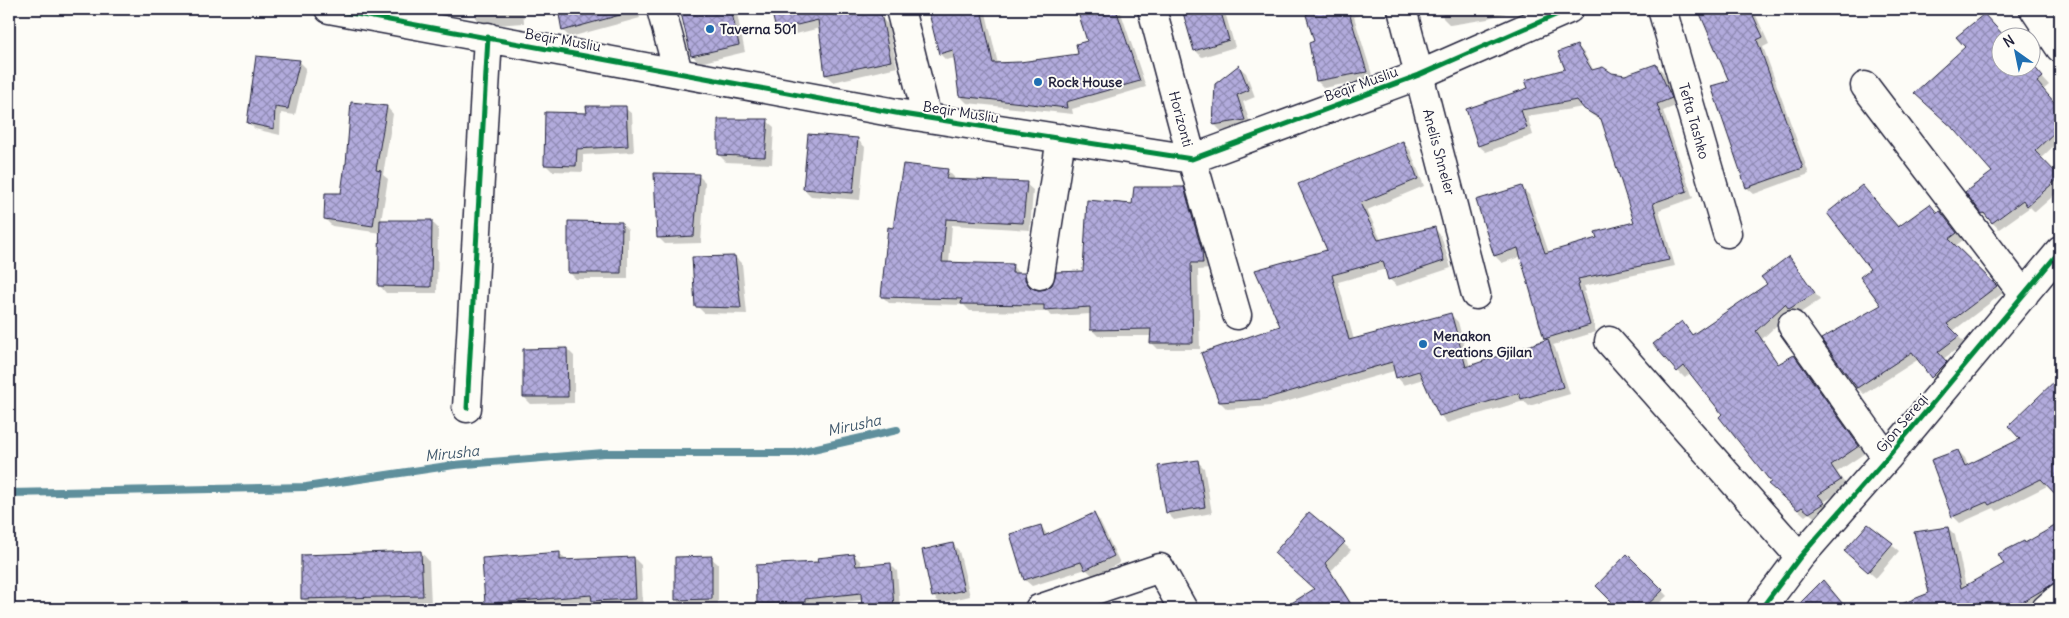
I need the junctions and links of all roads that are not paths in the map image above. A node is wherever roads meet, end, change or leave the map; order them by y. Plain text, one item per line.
1 (328, 9) edge
2 (661, 9) edge
3 (900, 9) edge
4 (1152, 9) edge
5 (1402, 9) edge
6 (1569, 9) edge
7 (1662, 9) edge
8 (2034, 9) edge
9 (426, 18) edge
10 (488, 37) junction
11 (2060, 48) edge
12 (678, 72) junction
13 (1419, 75) junction
14 (1865, 86) dead end
15 (928, 118) junction
16 (1060, 138) junction
17 (1192, 159) junction
18 (1726, 233) dead end
19 (2060, 251) edge
20 (1040, 274) dead end
21 (1476, 295) dead end
22 (2024, 296) junction
23 (1237, 315) dead end
24 (1792, 325) dead end
25 (1609, 340) dead end
26 (467, 408) dead end
27 (1887, 458) junction
28 (1800, 557) junction
29 (2060, 597) edge
30 (1039, 609) edge
31 (1184, 609) edge
32 (1761, 609) edge
33 (2046, 609) edge

1 - 9 street, Beqir Musliu
2 - 12 street
3 - 15 street
4 - 17 street, Horizonti
5 - 13 street, Anelis Shneler
6 - 13 street, Beqir Musliu
7 - 18 street, Tefta Tashko
8 - 11 street
9 - 10 street, Beqir Musliu
10 - 12 street, Beqir Musliu
10 - 26 street
12 - 15 street, Beqir Musliu
13 - 17 street, Beqir Musliu
13 - 21 street, Anelis Shneler
14 - 22 street
15 - 16 street, Beqir Musliu
16 - 17 street, Beqir Musliu
16 - 20 street
17 - 23 street, Horizonti
19 - 22 street, Gjon Sereqi
22 - 27 street, Gjon Sereqi
24 - 27 street, Gjon Sereqi
25 - 28 street
27 - 28 street, Gjon Sereqi
28 - 32 street, Gjon Sereqi
29 - 33 street
30 - 31 street

